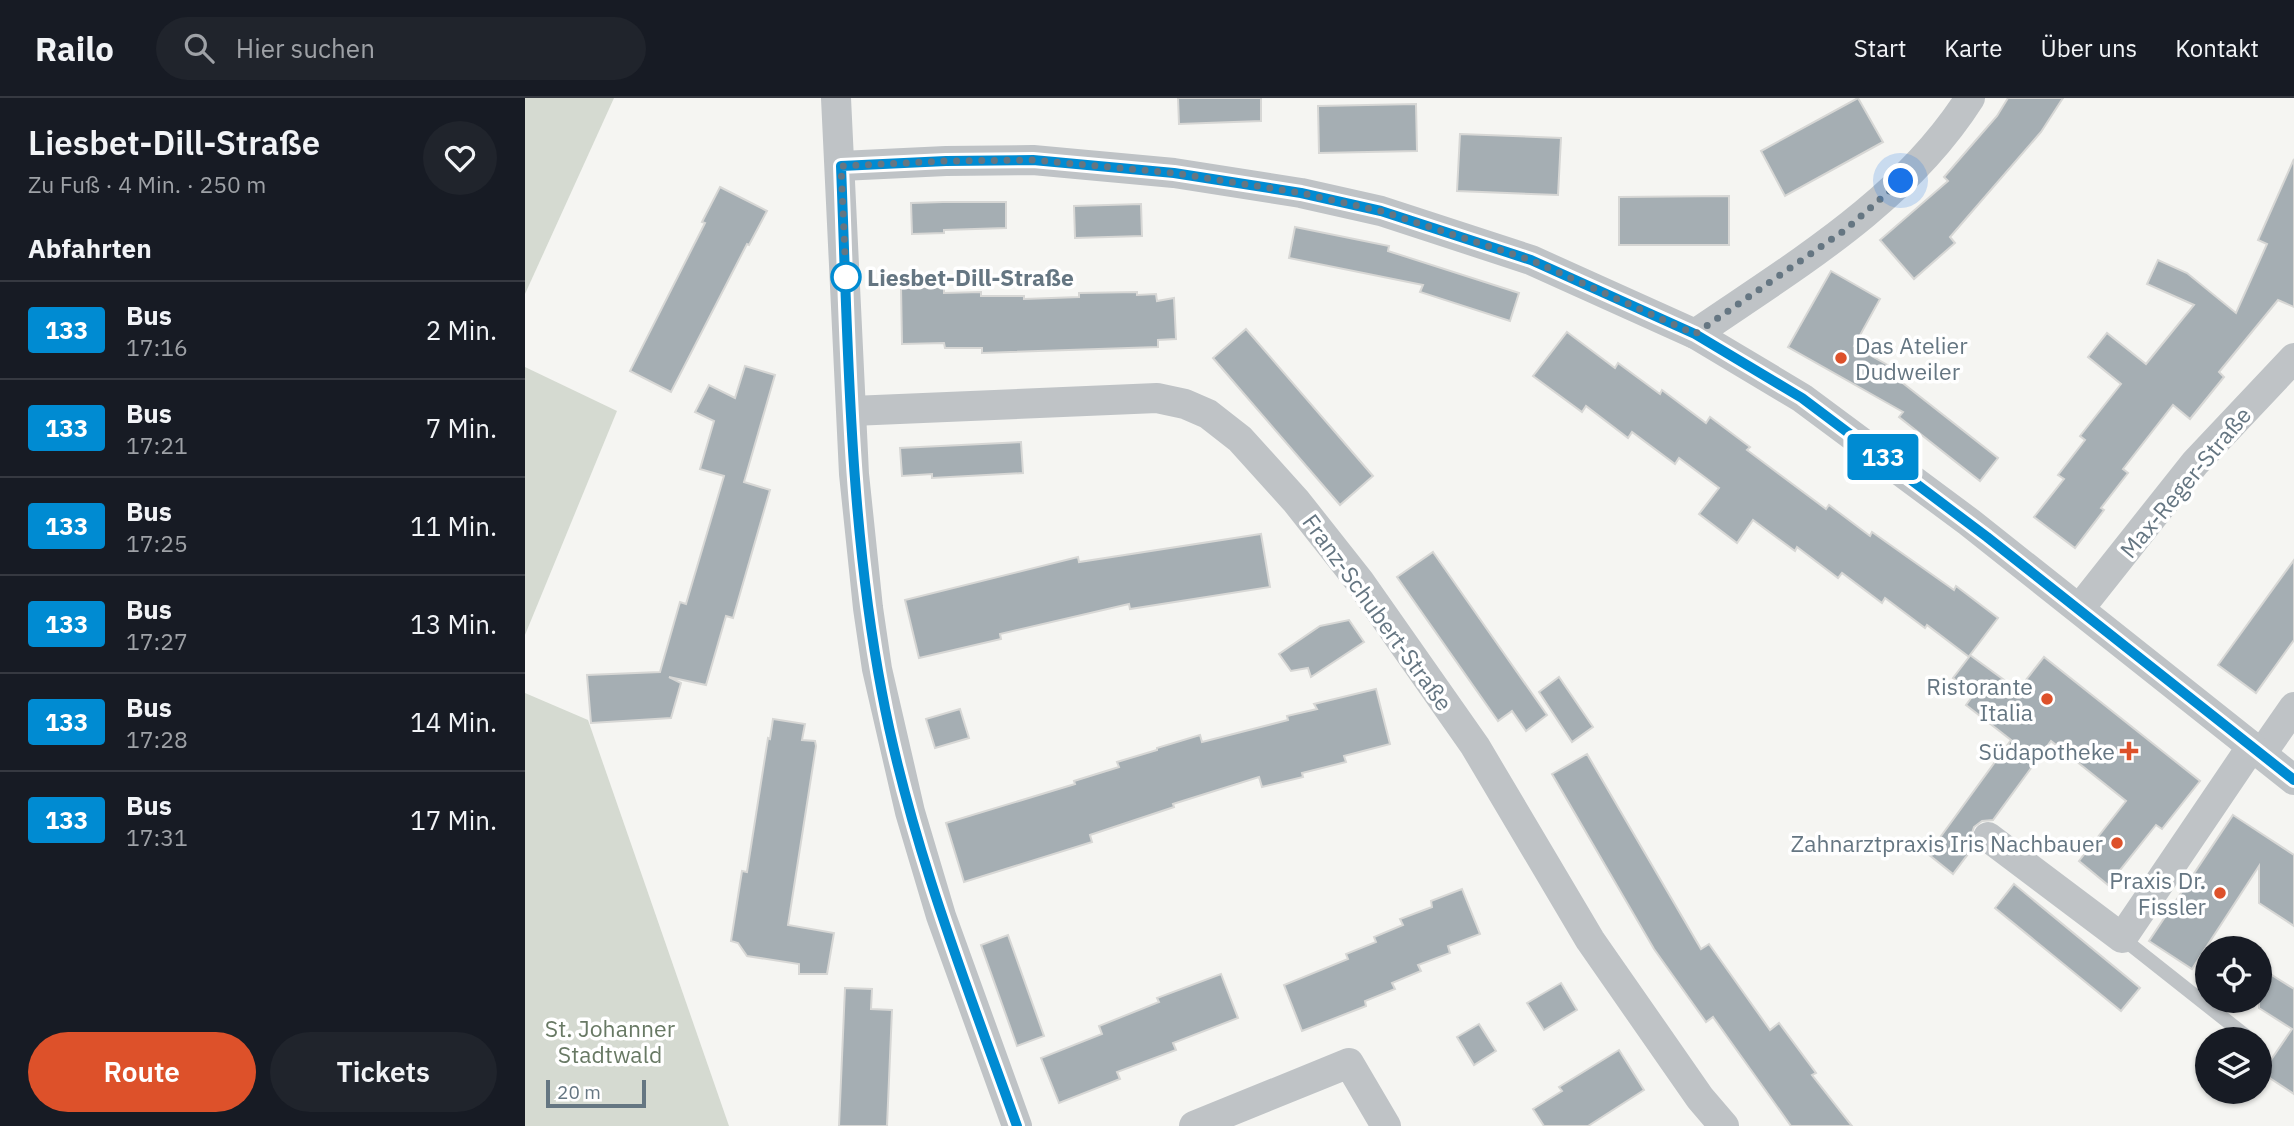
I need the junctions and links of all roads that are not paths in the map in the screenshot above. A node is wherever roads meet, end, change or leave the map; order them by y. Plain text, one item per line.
1 (836, 98) edge
2 (1970, 98) edge
3 (841, 166) junction
4 (1695, 334) junction
5 (2294, 358) edge
6 (852, 411) junction
7 (2080, 608) junction
8 (2294, 707) edge
9 (2257, 750) junction
10 (2294, 780) edge
11 (1988, 837) dead end
12 (2122, 938) junction
13 (2235, 1027) edge
14 (1017, 1126) edge
15 (1195, 1126) edge
16 (1386, 1126) edge
17 (1724, 1126) edge

1 - 3 street
2 - 4 street
3 - 4 street
3 - 6 street
4 - 7 street
5 - 7 street, Max-Reger-Straße
6 - 14 street
6 - 17 street, Franz-Schubert-Straße
7 - 9 street
8 - 9 street
9 - 10 street
9 - 12 street
11 - 12 street
12 - 13 lane
15 - 16 street

